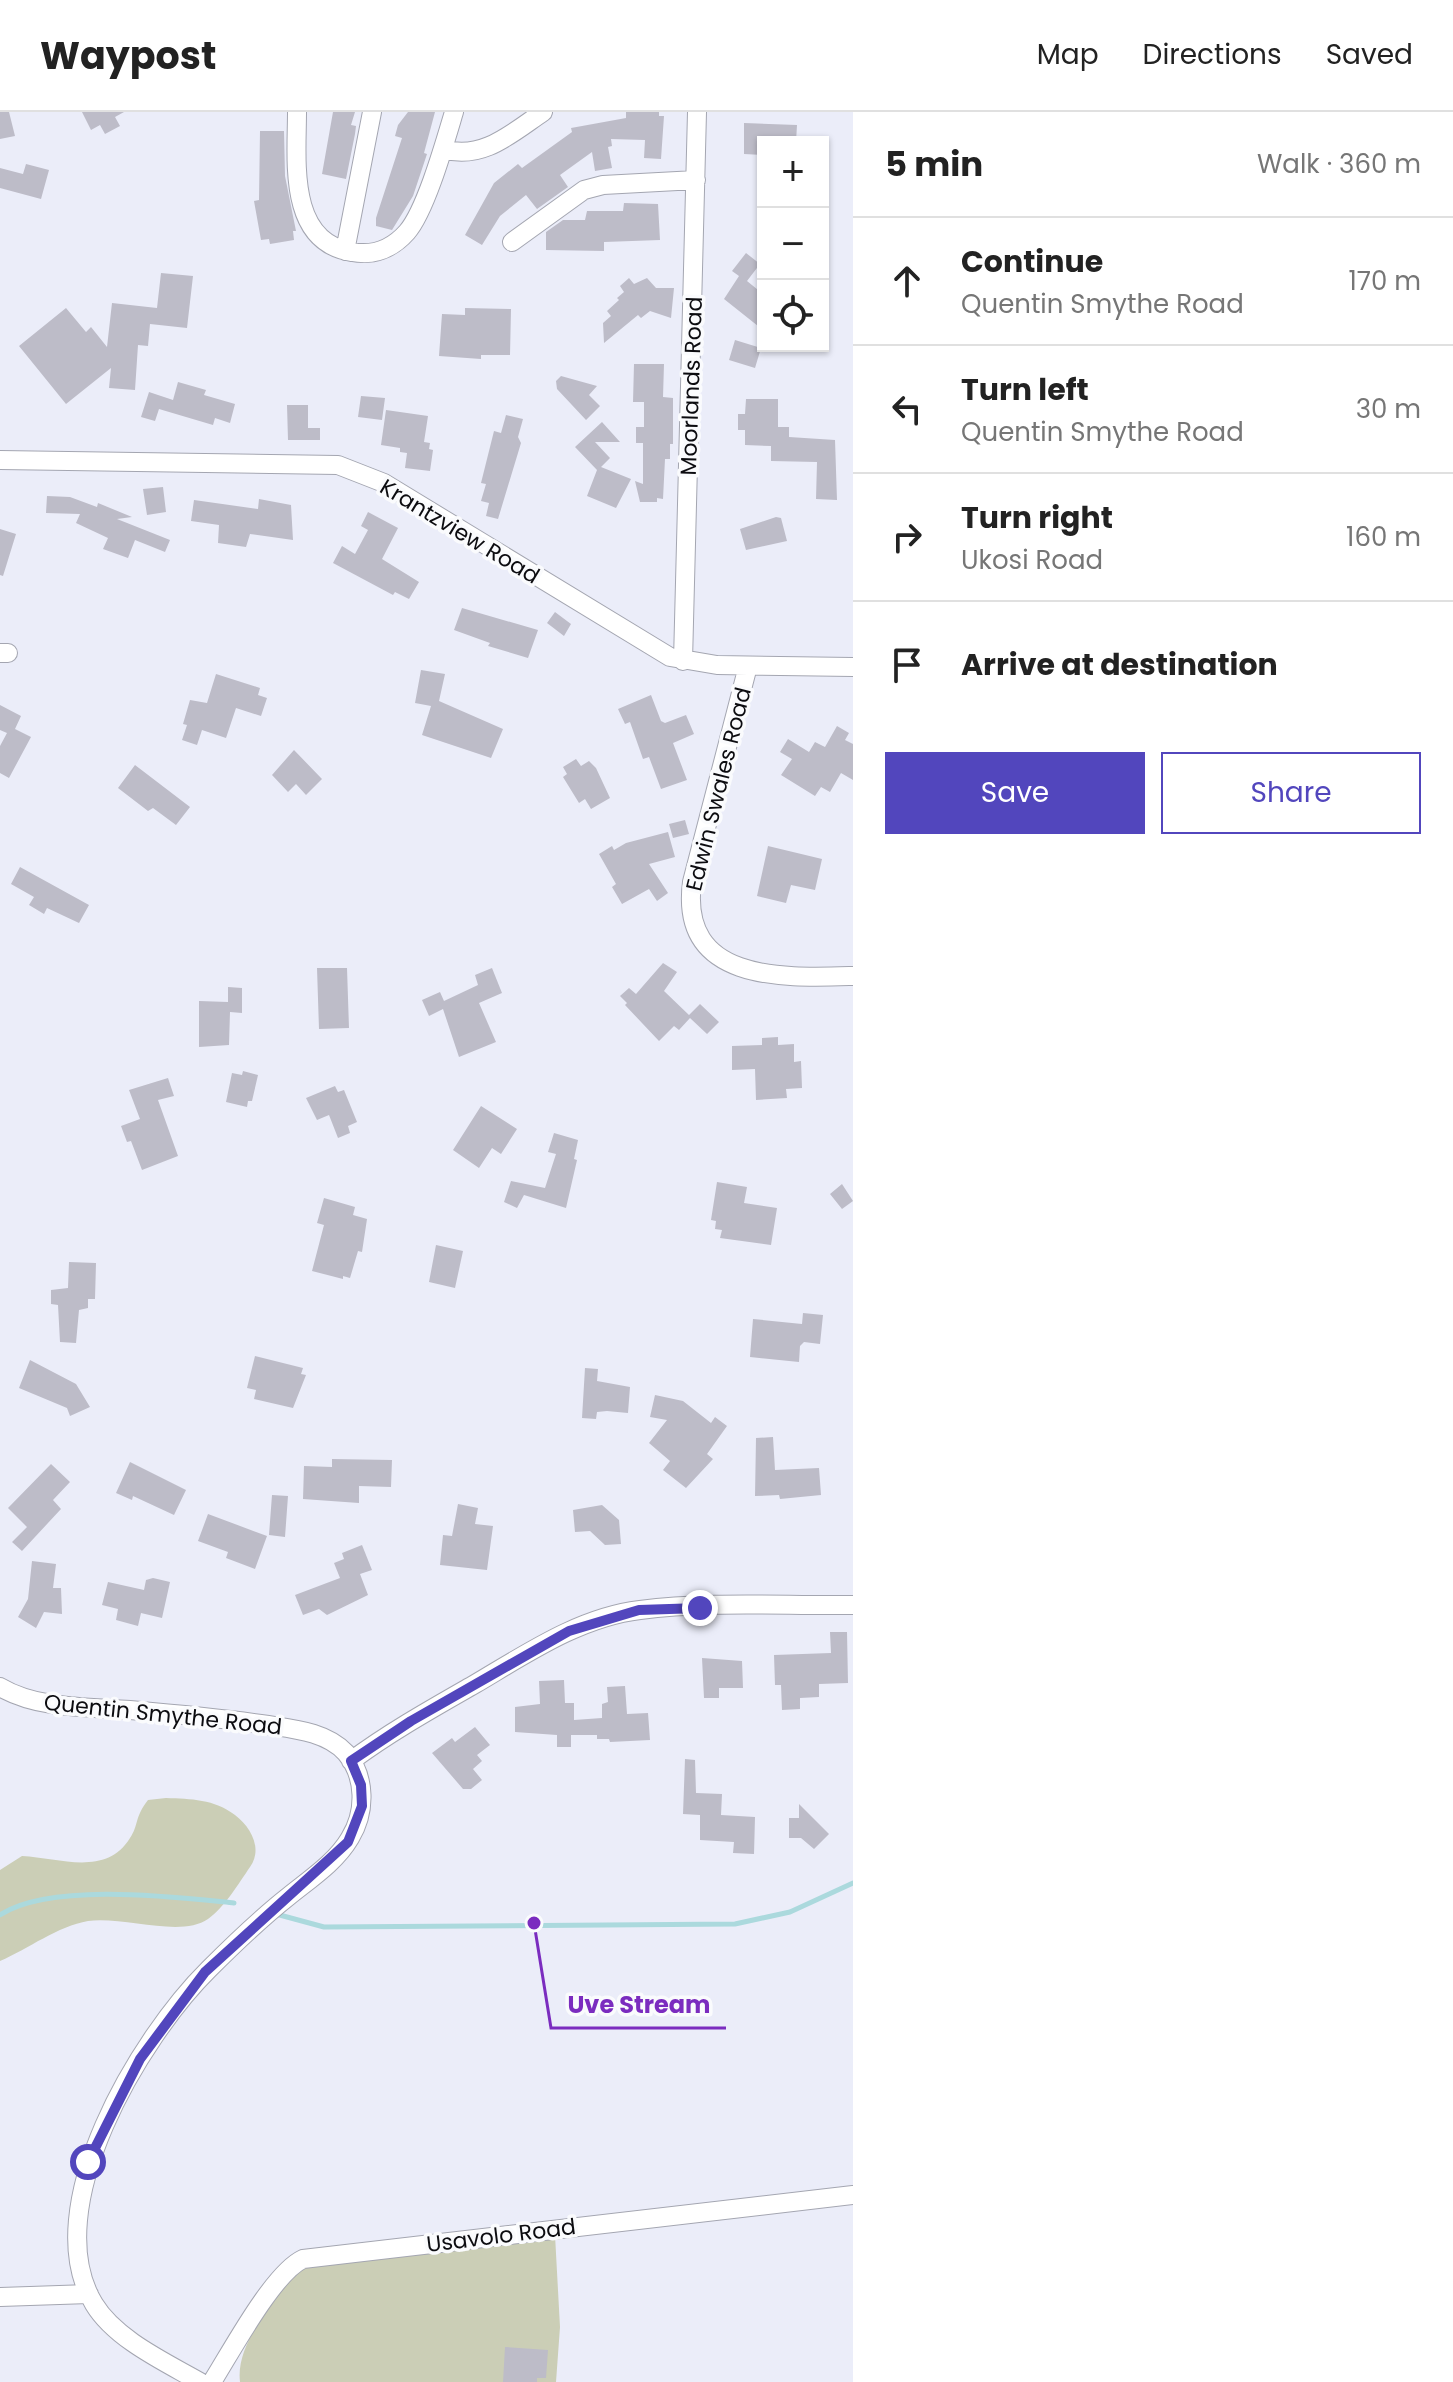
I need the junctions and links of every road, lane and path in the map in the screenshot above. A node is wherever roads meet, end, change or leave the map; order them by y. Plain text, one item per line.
1 (297, 112) edge
2 (372, 112) edge
3 (454, 112) edge
4 (543, 112) edge
5 (697, 112) edge
6 (443, 149) junction
7 (696, 180) junction
8 (512, 242) dead end
9 (345, 251) junction
10 (0, 460) edge
11 (683, 661) junction
12 (748, 666) junction
13 (853, 667) edge
14 (853, 976) edge
15 (853, 1605) edge
16 (0, 1687) edge
17 (351, 1761) junction
18 (853, 2195) edge
19 (89, 2294) junction
20 (0, 2297) edge
21 (200, 2382) edge
22 (212, 2382) edge

1 - 9 street
2 - 9 street
3 - 6 street
4 - 6 street
5 - 7 street, Moorlands Road
6 - 9 street
7 - 8 street
7 - 11 street, Moorlands Road
10 - 11 street, Krantzview Road
11 - 12 street, Krantzview Road
12 - 13 street, Krantzview Road
12 - 14 street, Edwin Swales Road
15 - 17 street
16 - 17 street, Quentin Smythe Road
17 - 19 street
18 - 22 street, Usavolo Road
19 - 20 street
19 - 21 street

